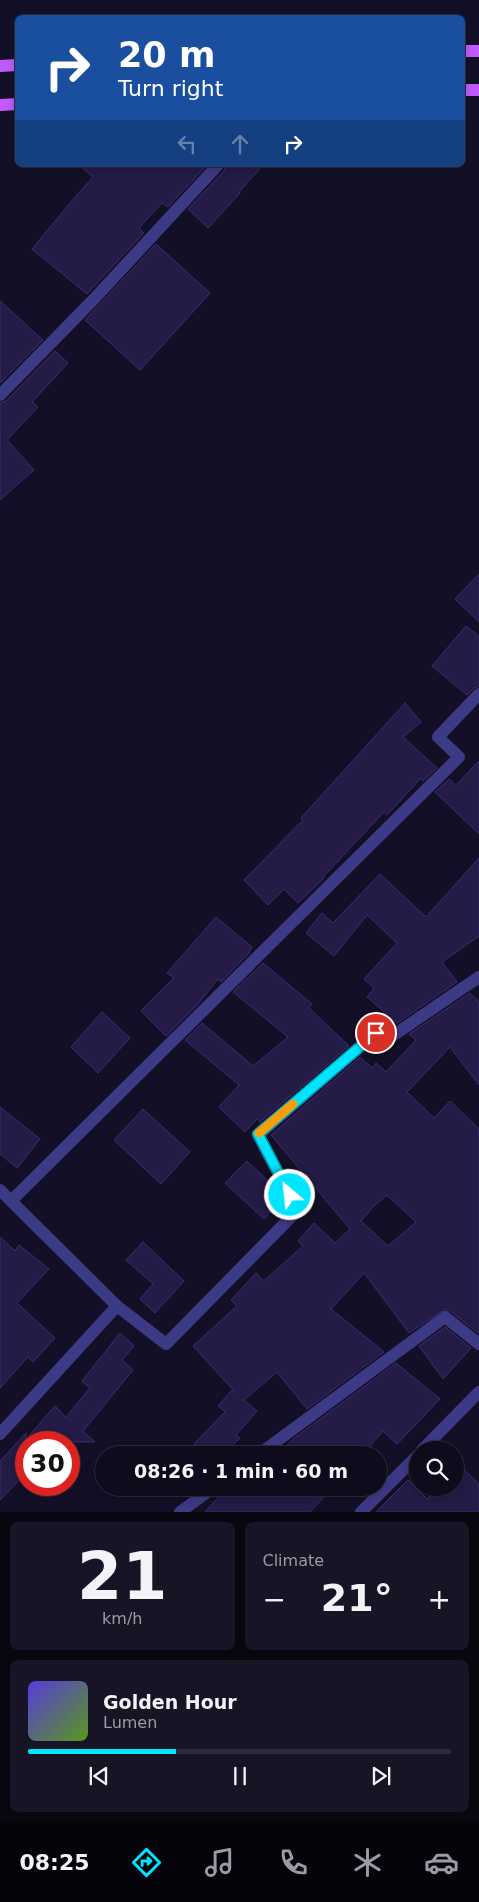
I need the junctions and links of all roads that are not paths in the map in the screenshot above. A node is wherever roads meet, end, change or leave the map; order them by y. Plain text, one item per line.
1 (465, 51) edge
2 (479, 51) edge
3 (15, 65) edge
4 (0, 66) edge
5 (465, 90) edge
6 (479, 90) edge
7 (15, 104) edge
8 (0, 105) edge
9 (216, 167) edge
10 (0, 395) edge
11 (479, 694) edge
12 (479, 977) edge
13 (0, 1190) edge
14 (11, 1201) junction
15 (117, 1306) junction
16 (479, 1344) edge
17 (479, 1392) edge
18 (0, 1434) edge
19 (431, 1441) edge
20 (270, 1446) edge
21 (409, 1464) edge
22 (202, 1496) edge
23 (180, 1512) edge
24 (361, 1512) edge

1 - 2 main road
3 - 4 main road
5 - 6 main road
7 - 8 main road
9 - 10 street
11 - 14 street
12 - 15 street
13 - 14 street
14 - 15 street
15 - 18 street
16 - 20 street
17 - 19 street
21 - 24 street
22 - 23 street

